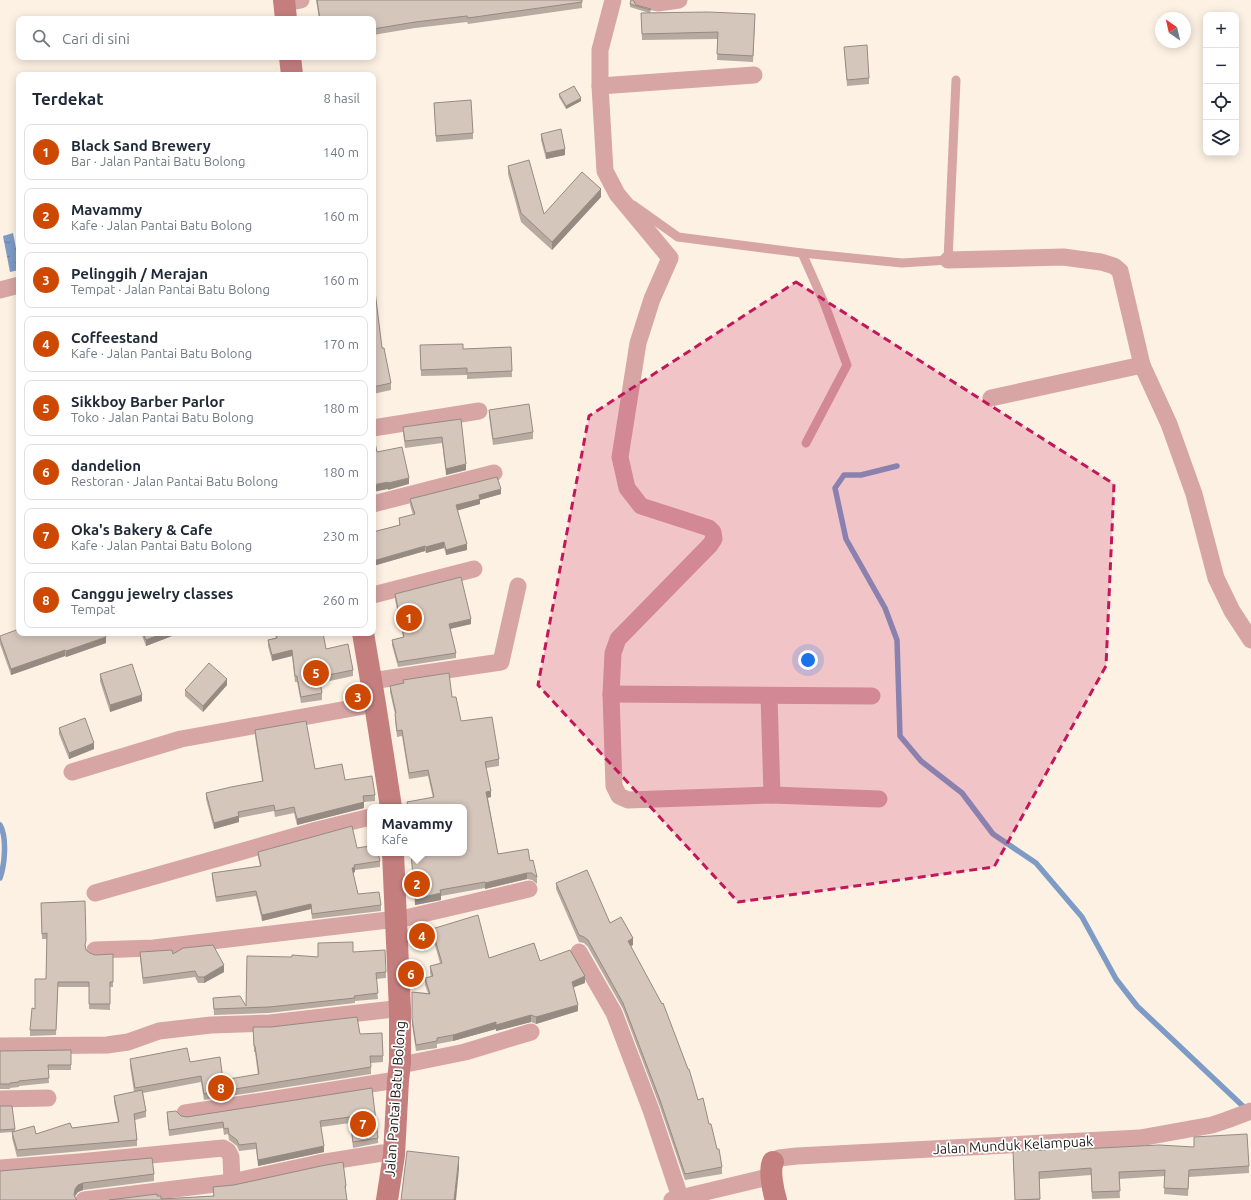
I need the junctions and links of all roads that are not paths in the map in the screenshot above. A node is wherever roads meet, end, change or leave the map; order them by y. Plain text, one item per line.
1 (613, 0) edge
2 (642, 0) edge
3 (679, 0) edge
4 (290, 60) edge
5 (292, 72) edge
6 (754, 75) dead end
7 (956, 80) dead end
8 (600, 86) junction
9 (617, 194) junction
10 (802, 253) junction
11 (948, 260) junction
12 (16, 286) edge
13 (0, 290) edge
14 (1142, 365) junction
15 (991, 398) dead end
16 (479, 411) dead end
17 (376, 428) edge
18 (806, 443) dead end
19 (494, 473) dead end
20 (376, 503) edge
21 (474, 569) dead end
22 (518, 586) dead end
23 (376, 594) edge
24 (364, 636) edge
25 (1251, 640) edge
26 (371, 681) junction
27 (611, 694) junction
28 (769, 696) junction
29 (872, 696) dead end
30 (375, 704) junction
31 (72, 772) dead end
32 (772, 795) junction
33 (879, 799) dead end
34 (391, 804) edge
35 (367, 818) edge
36 (393, 856) edge
37 (529, 889) dead end
38 (95, 893) dead end
39 (397, 920) junction
40 (95, 950) dead end
41 (579, 952) dead end
42 (400, 1010) junction
43 (531, 1032) dead end
44 (0, 1046) edge
45 (399, 1072) junction
46 (48, 1098) dead end
47 (0, 1099) edge
48 (1251, 1111) edge
49 (185, 1113) dead end
50 (394, 1155) junction
51 (0, 1168) edge
52 (772, 1169) junction
53 (232, 1182) junction
54 (676, 1199) edge
55 (84, 1200) edge
56 (387, 1200) edge
57 (776, 1200) edge

1 - 8 street
2 - 3 street
4 - 5 street
6 - 8 street
7 - 11 lane
8 - 9 street
9 - 10 lane
9 - 27 street
10 - 11 lane
10 - 18 lane
11 - 14 street
12 - 13 street
14 - 15 street
14 - 25 street
16 - 17 street
19 - 20 street
21 - 23 street
22 - 26 street
24 - 26 street
26 - 30 street
27 - 28 street
27 - 32 street
28 - 29 street
28 - 32 street
30 - 31 street
30 - 34 street
32 - 33 street
35 - 38 street
36 - 39 street, Jalan Pantai Batu Bolong
37 - 39 street
39 - 40 street
39 - 42 street, Jalan Pantai Batu Bolong
41 - 54 street
42 - 44 street
42 - 45 street, Jalan Pantai Batu Bolong
43 - 45 street
45 - 49 street
45 - 50 street, Jalan Pantai Batu Bolong
46 - 47 street
48 - 52 street, Jalan Munduk Kelampuak
50 - 53 street
50 - 56 street, Jalan Pantai Batu Bolong
51 - 53 street
52 - 54 street, Jalan Munduk Kelampuak
52 - 57 street
53 - 55 street

